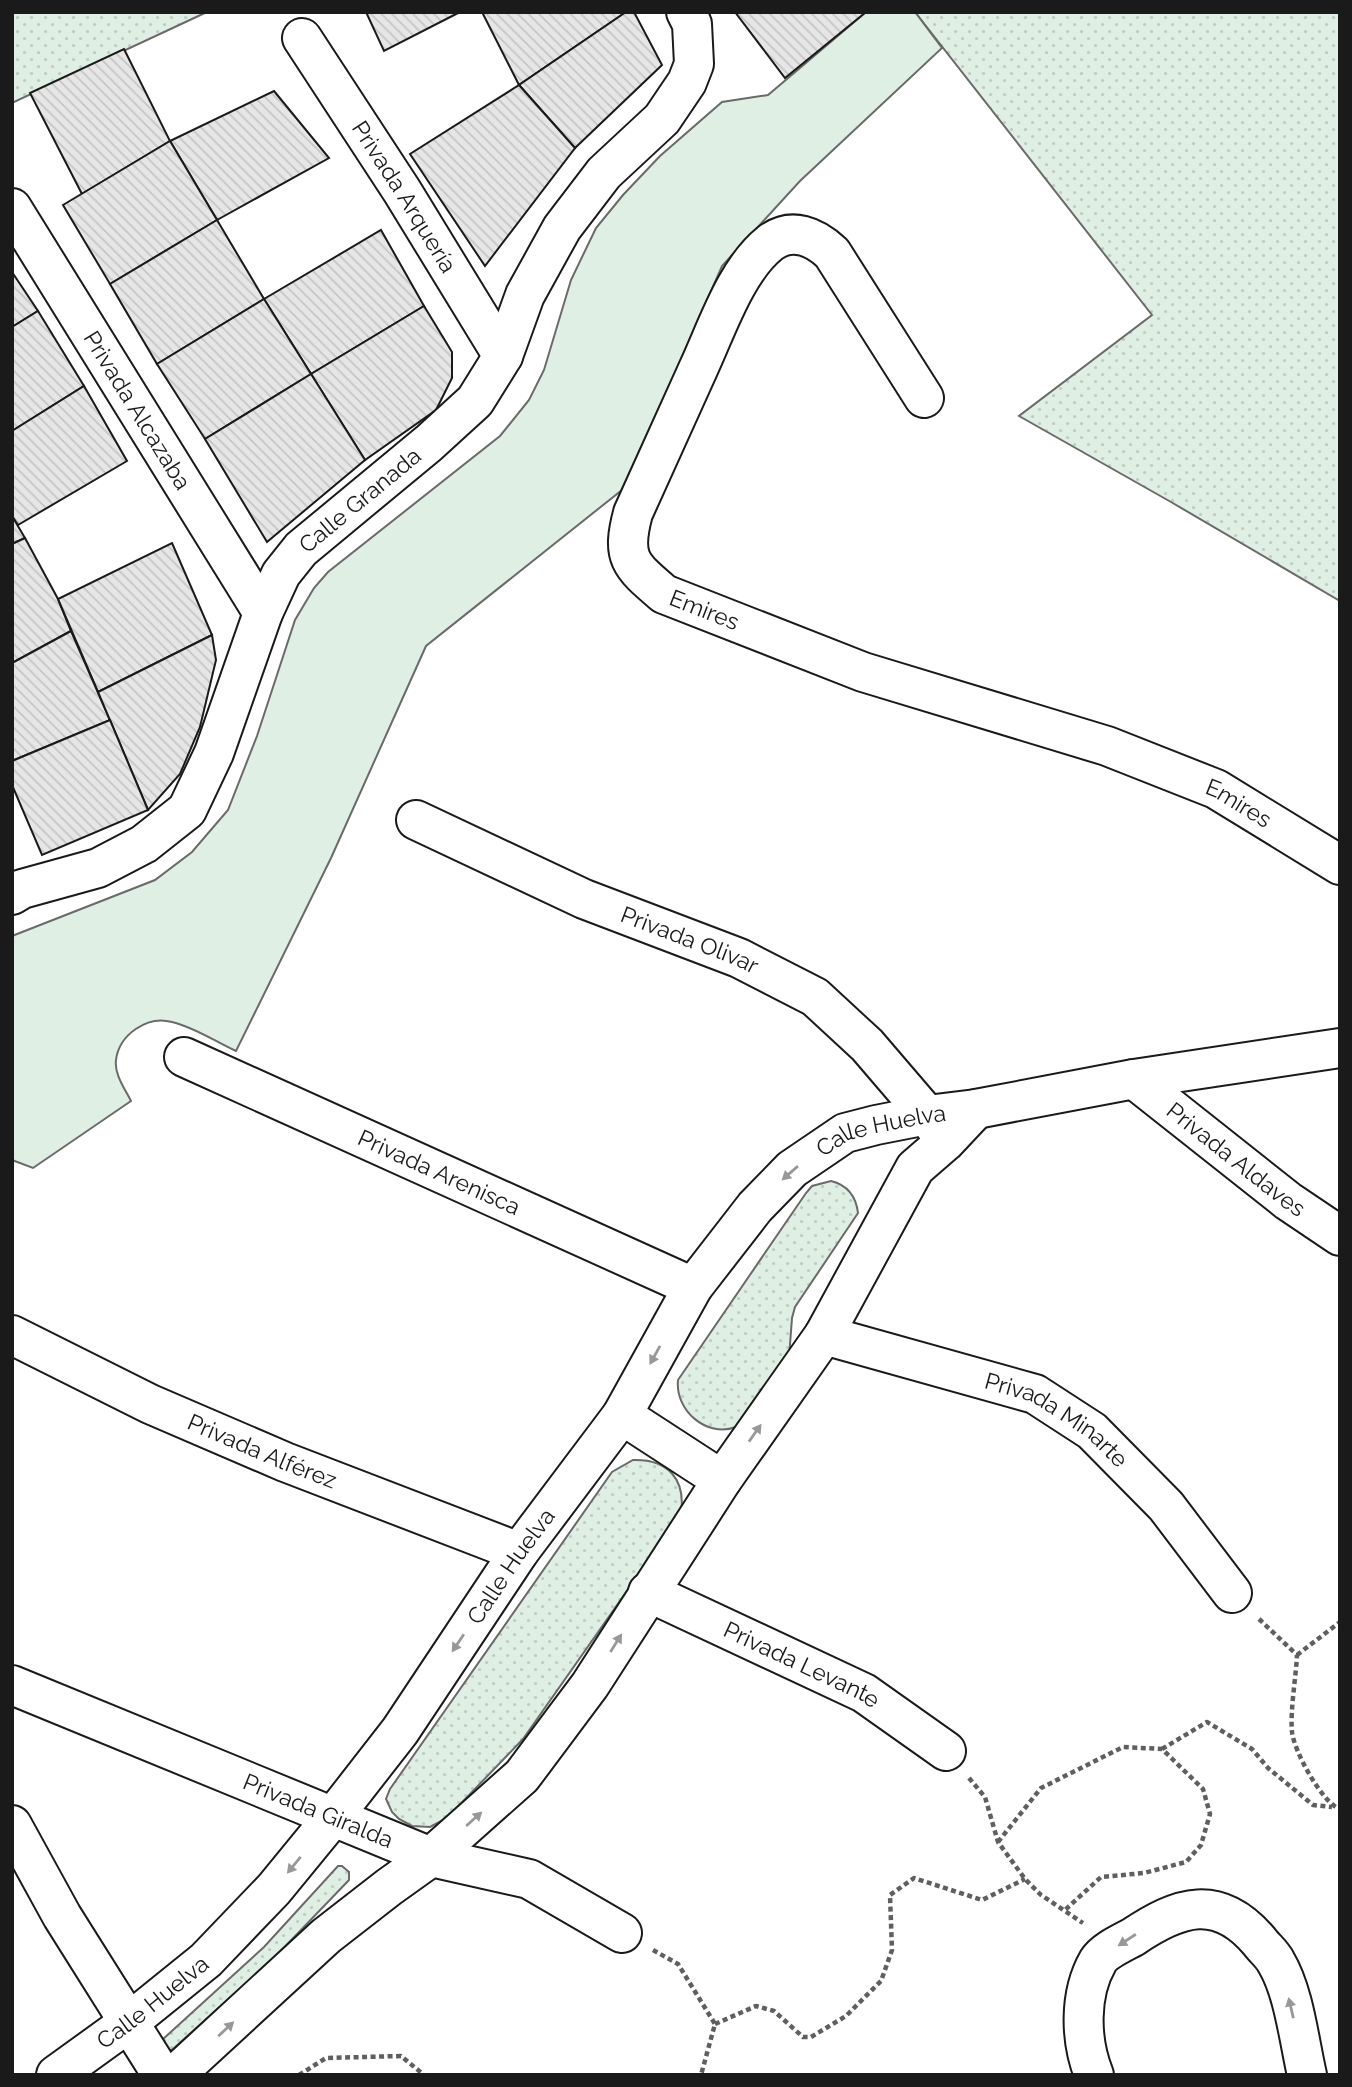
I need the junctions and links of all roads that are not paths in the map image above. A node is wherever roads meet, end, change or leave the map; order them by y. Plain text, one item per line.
1 (686, 12) edge
2 (302, 38) dead end
3 (12, 208) edge
4 (503, 356) junction
5 (924, 398) dead end
6 (263, 613) junction
7 (416, 820) dead end
8 (1340, 865) edge
9 (15, 885) edge
10 (1340, 1048) edge
11 (184, 1057) dead end
12 (1134, 1079) junction
13 (936, 1128) junction
14 (1340, 1236) edge
15 (693, 1287) junction
16 (12, 1335) edge
17 (824, 1335) junction
18 (622, 1415) junction
19 (722, 1480) junction
20 (519, 1552) junction
21 (648, 1592) junction
22 (1232, 1593) road end
23 (12, 1685) edge
24 (946, 1751) road end
25 (333, 1817) junction
26 (12, 1825) edge
27 (432, 1857) junction
28 (622, 1933) road end
29 (128, 2023) junction
30 (56, 2075) edge
31 (162, 2075) edge
32 (175, 2075) edge
33 (1094, 2075) edge
34 (1307, 2075) edge

1 - 4 street, Calle Granada
2 - 4 street, Privada Arquería
3 - 6 street, Privada Alcazaba
4 - 6 street, Calle Granada
5 - 8 street, Emires
6 - 9 street, Calle Granada
7 - 13 street, Privada Olivar
10 - 12 street, Calle Huelva
11 - 15 street, Privada Arenisca
12 - 13 street, Calle Huelva
12 - 14 street, Privada Aldaves
13 -> 15 street, Calle Huelva
13 - 17 street, Calle Huelva
15 -> 18 street, Calle Huelva
16 - 20 street, Privada Alférez
19 -> 17 street, Calle Huelva
17 - 22 street, Privada Minarte
18 - 19 street
18 - 20 street, Calle Huelva
19 - 21 street, Calle Huelva
20 -> 25 street, Calle Huelva
21 - 24 street, Privada Levante
27 -> 21 street, Calle Huelva
23 - 25 street, Privada Giralda
25 - 27 street, Privada Giralda
25 -> 29 street, Calle Huelva
26 - 29 street
27 - 28 street, Privada Giralda
32 -> 27 street, Calle Huelva
29 - 30 street, Calle Huelva
29 - 31 street
34 -> 33 street

